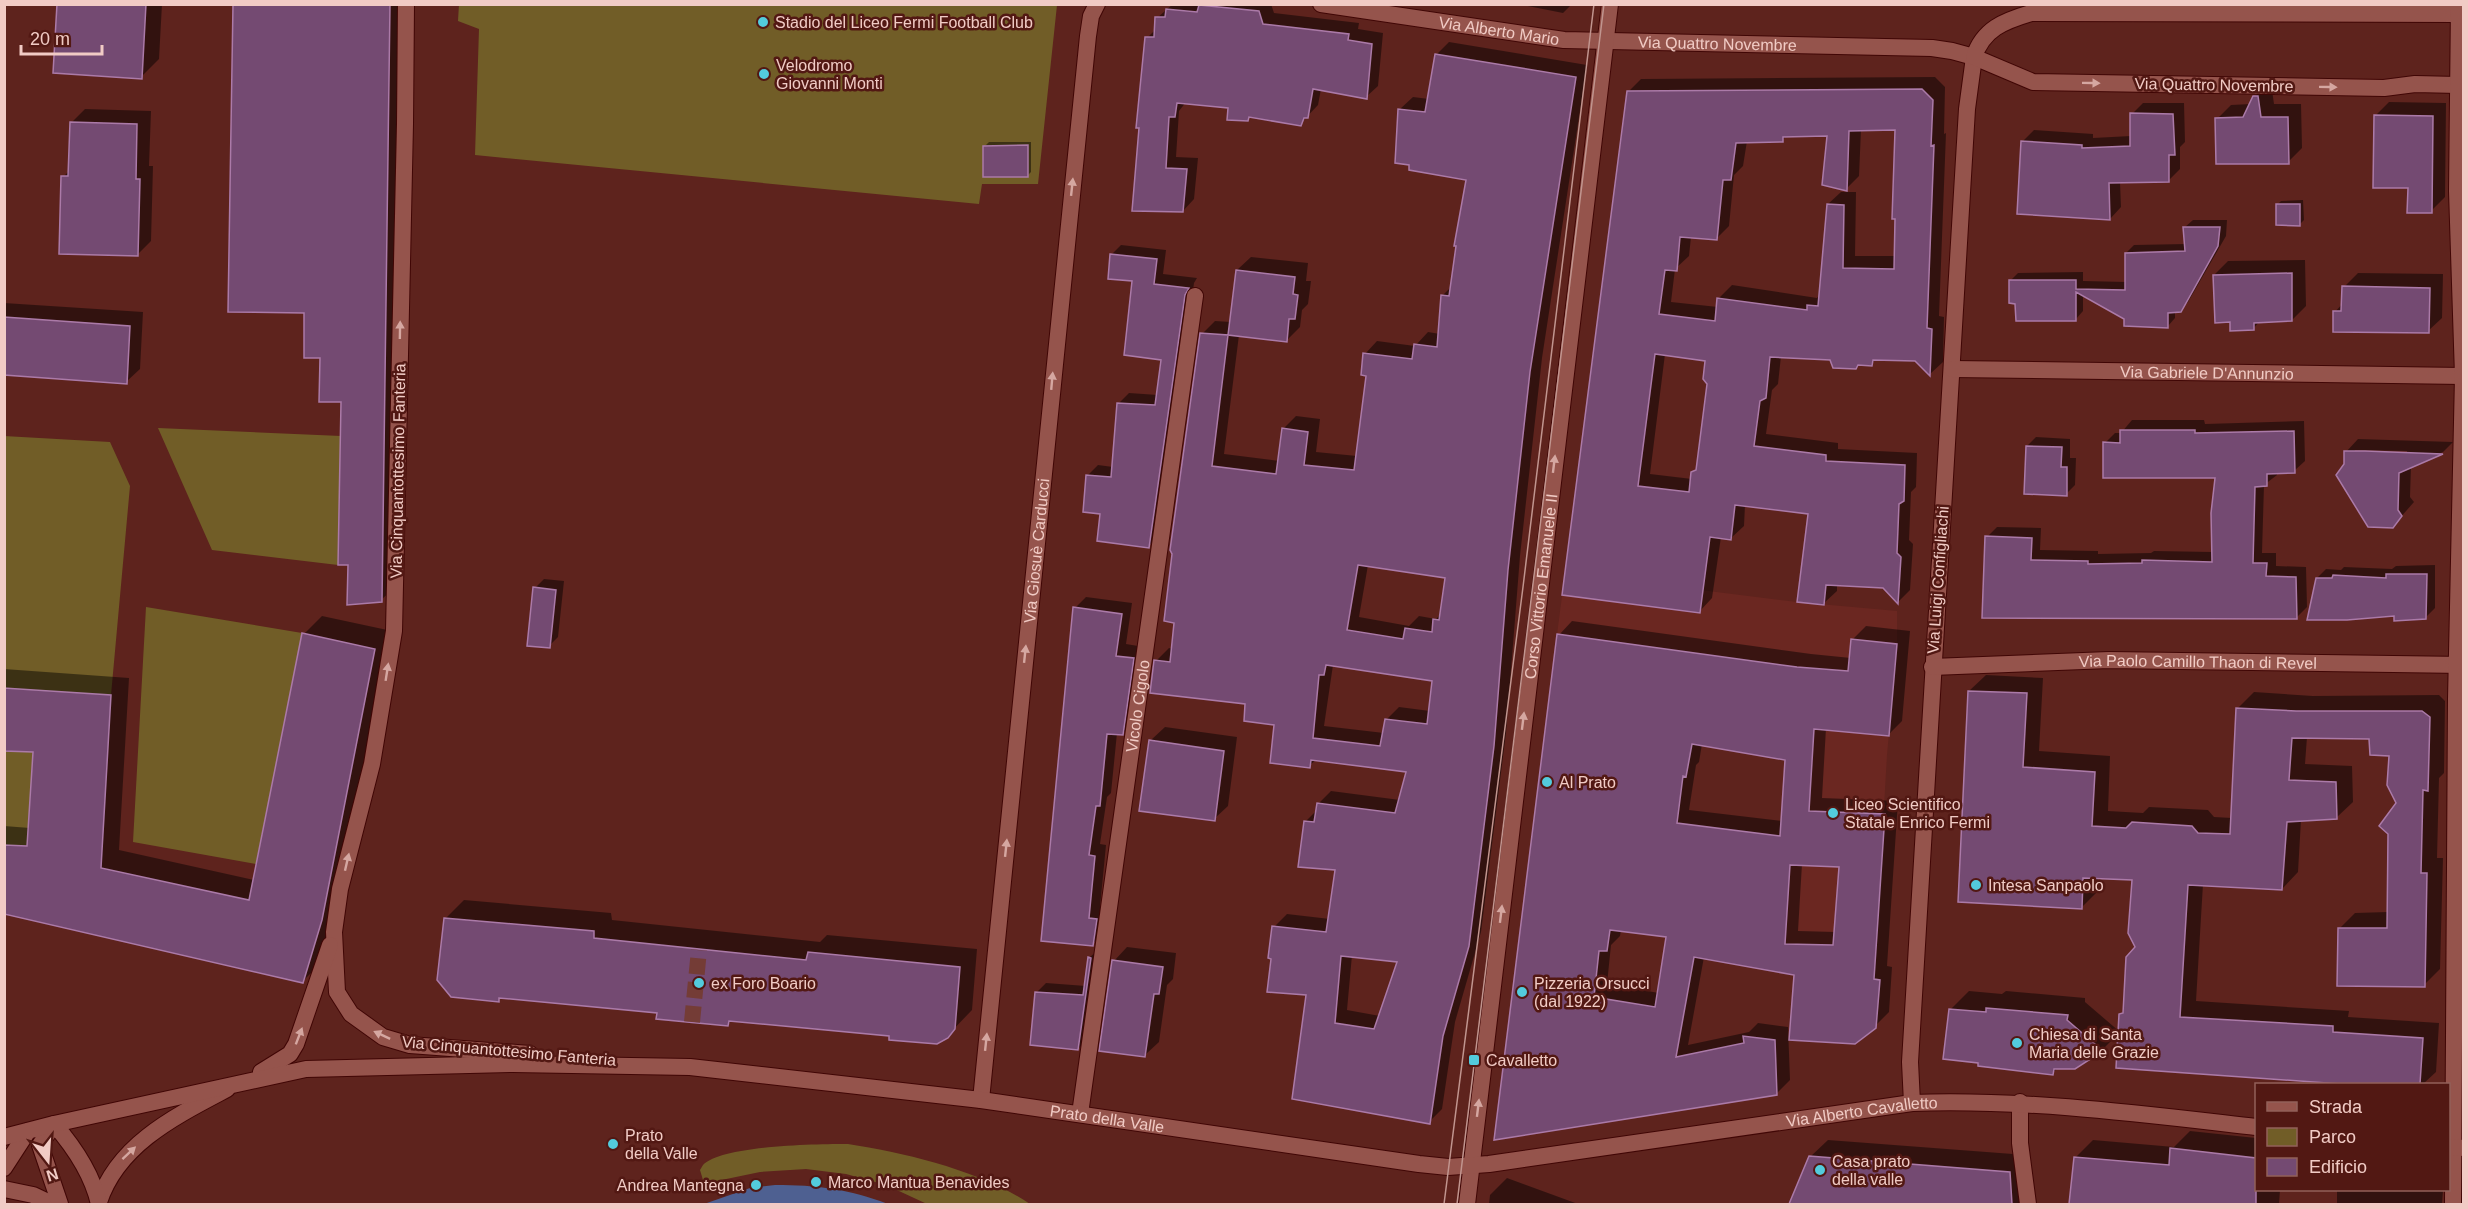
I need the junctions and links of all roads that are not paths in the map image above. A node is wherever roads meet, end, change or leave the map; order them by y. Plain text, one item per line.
1 (406, 4) edge
2 (1097, 4) edge
3 (1321, 4) edge
4 (1610, 4) edge
5 (2459, 9) edge
6 (1605, 42) junction
7 (1974, 57) junction
8 (2458, 85) junction
9 (2460, 167) edge
10 (1195, 296) dead end
11 (1952, 369) junction
12 (2463, 375) edge
13 (2460, 665) edge
14 (1932, 667) junction
15 (334, 932) junction
16 (690, 1067) junction
17 (239, 1083) junction
18 (981, 1100) junction
19 (1912, 1102) junction
20 (2020, 1102) junction
21 (1080, 1114) junction
22 (54, 1124) junction
23 (2255, 1126) edge
24 (28, 1131) junction
25 (4, 1137) edge
26 (2455, 1148) edge
27 (1471, 1166) junction
28 (4, 1168) edge
29 (4, 1189) edge
30 (99, 1203) edge
31 (52, 1204) edge
32 (60, 1204) edge
33 (1467, 1204) edge
34 (2028, 1204) edge
35 (2454, 1204) edge

15 -> 1 street, Via Cinquantottesimo Fanteria
18 -> 2 street, Via Giosuè Carducci
3 - 6 street, Via Alberto Mario
4 - 6 street, Corso Vittorio Emanuele II
5 - 7 street
5 - 8 street
6 - 7 street, Via Quattro Novembre
27 -> 6 street, Corso Vittorio Emanuele II
7 -> 8 street, Via Quattro Novembre
7 - 11 street, Via Luigi Configliachi
8 - 9 street
9 - 12 street
10 - 21 street, Vicolo Cigolo
11 - 12 street, Via Gabriele D'Annunzio
11 - 14 street, Via Luigi Configliachi
12 - 13 street
13 - 14 street, Via Paolo Camillo Thaon di Revel
13 - 26 street
14 - 19 street, Via Luigi Configliachi
16 -> 15 street, Via Cinquantottesimo Fanteria
17 -> 15 street, Via Cinquantottesimo Fanteria
16 - 17 street, Prato della Valle
16 - 18 street, Prato della Valle
17 - 22 street, Prato della Valle
30 -> 17 street, Prato della Valle
18 - 21 street, Prato della Valle
19 - 20 street, Via Alberto Cavalletto
19 - 27 street, Via Alberto Cavalletto
20 - 23 street, Via Alberto Cavalletto
20 - 34 street
21 - 27 street, Prato della Valle
22 - 24 street, Prato della Valle
22 - 30 street, Prato della Valle
22 - 32 street
24 - 25 street, Prato della Valle
24 - 28 street
26 - 35 street
27 - 33 street
29 - 31 street

